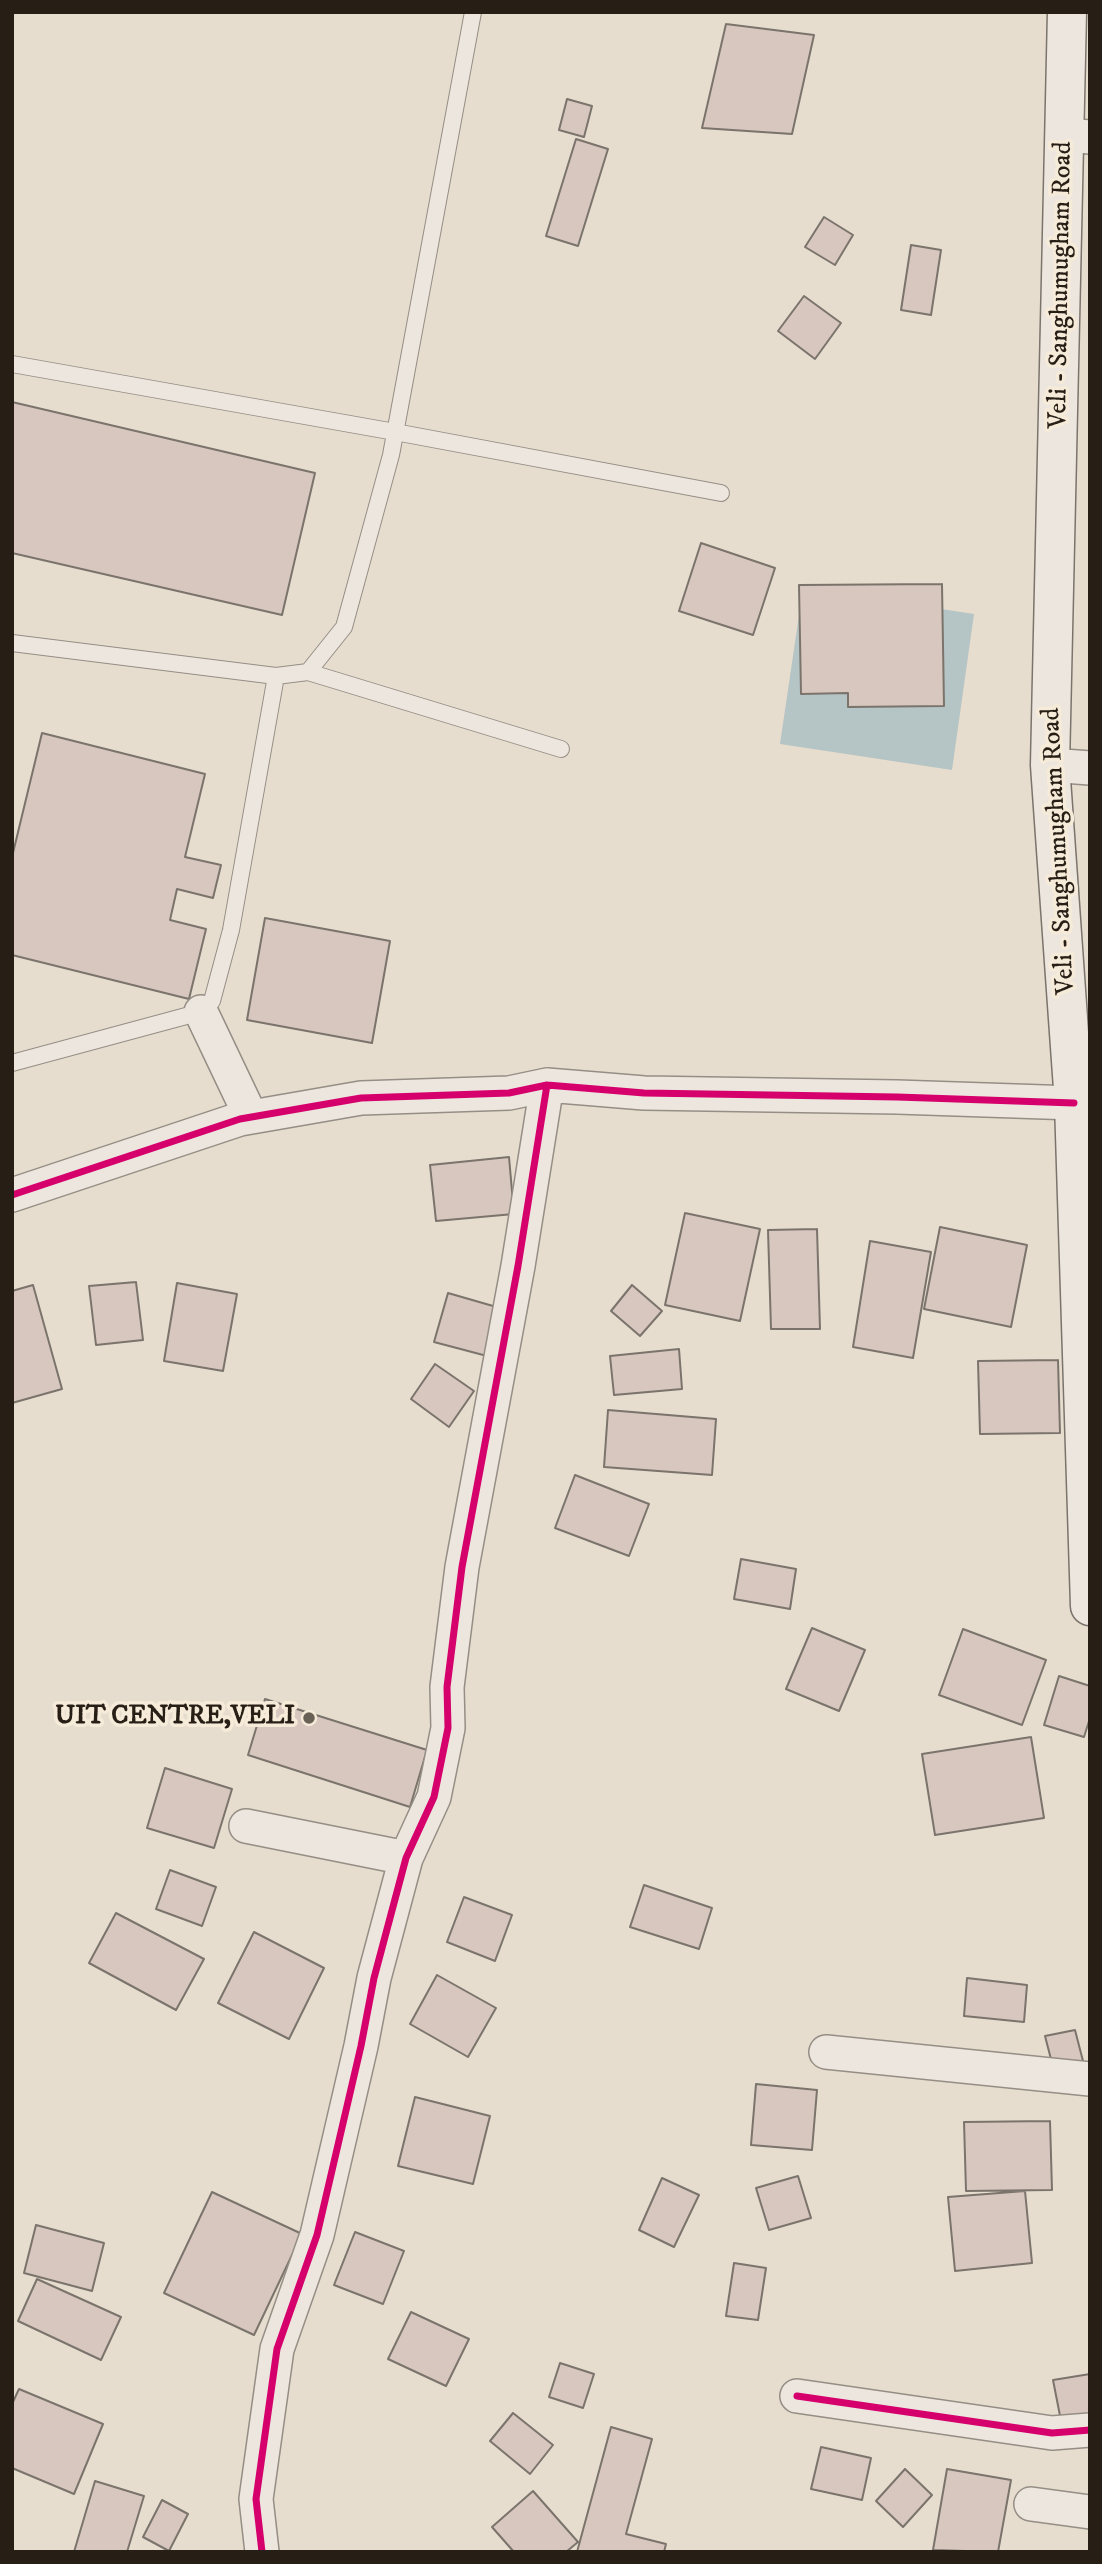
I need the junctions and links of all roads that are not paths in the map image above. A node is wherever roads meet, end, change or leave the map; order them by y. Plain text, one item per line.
1 (473, 12) edge
2 (1067, 12) edge
3 (1078, 136) edge
4 (12, 364) edge
5 (395, 432) junction
6 (721, 493) dead end
7 (12, 643) edge
8 (308, 672) junction
9 (276, 676) junction
10 (561, 748) dead end
11 (1050, 765) junction
12 (1090, 768) edge
13 (201, 1012) junction
14 (12, 1063) edge
15 (547, 1085) junction
16 (1074, 1103) junction
17 (251, 1117) junction
18 (12, 1195) edge
19 (1084, 1263) edge
20 (1090, 1606) edge
21 (246, 1826) dead end
22 (406, 1858) junction
23 (826, 2052) dead end
24 (1090, 2078) edge
25 (797, 2396) dead end
26 (1090, 2430) edge
27 (1031, 2504) dead end
28 (1090, 2512) edge
29 (262, 2552) edge

1 - 5 lane
2 - 3 main road, Veli - Sanghumugham Road
3 - 11 main road, Veli - Sanghumugham Road
4 - 5 lane
5 - 6 lane
5 - 8 lane
7 - 9 lane
8 - 9 lane
8 - 10 lane
9 - 13 lane
11 - 12 street
11 - 16 main road, Veli - Sanghumugham Road
13 - 14 lane
13 - 17 street
15 - 16 street
15 - 17 street
15 - 22 street
16 - 19 main road, Veli - Sanghumugham Road
17 - 18 street
19 - 20 main road, Veli - Sanghumugham Road
21 - 22 street
22 - 29 street
23 - 24 street
25 - 26 street
27 - 28 street

